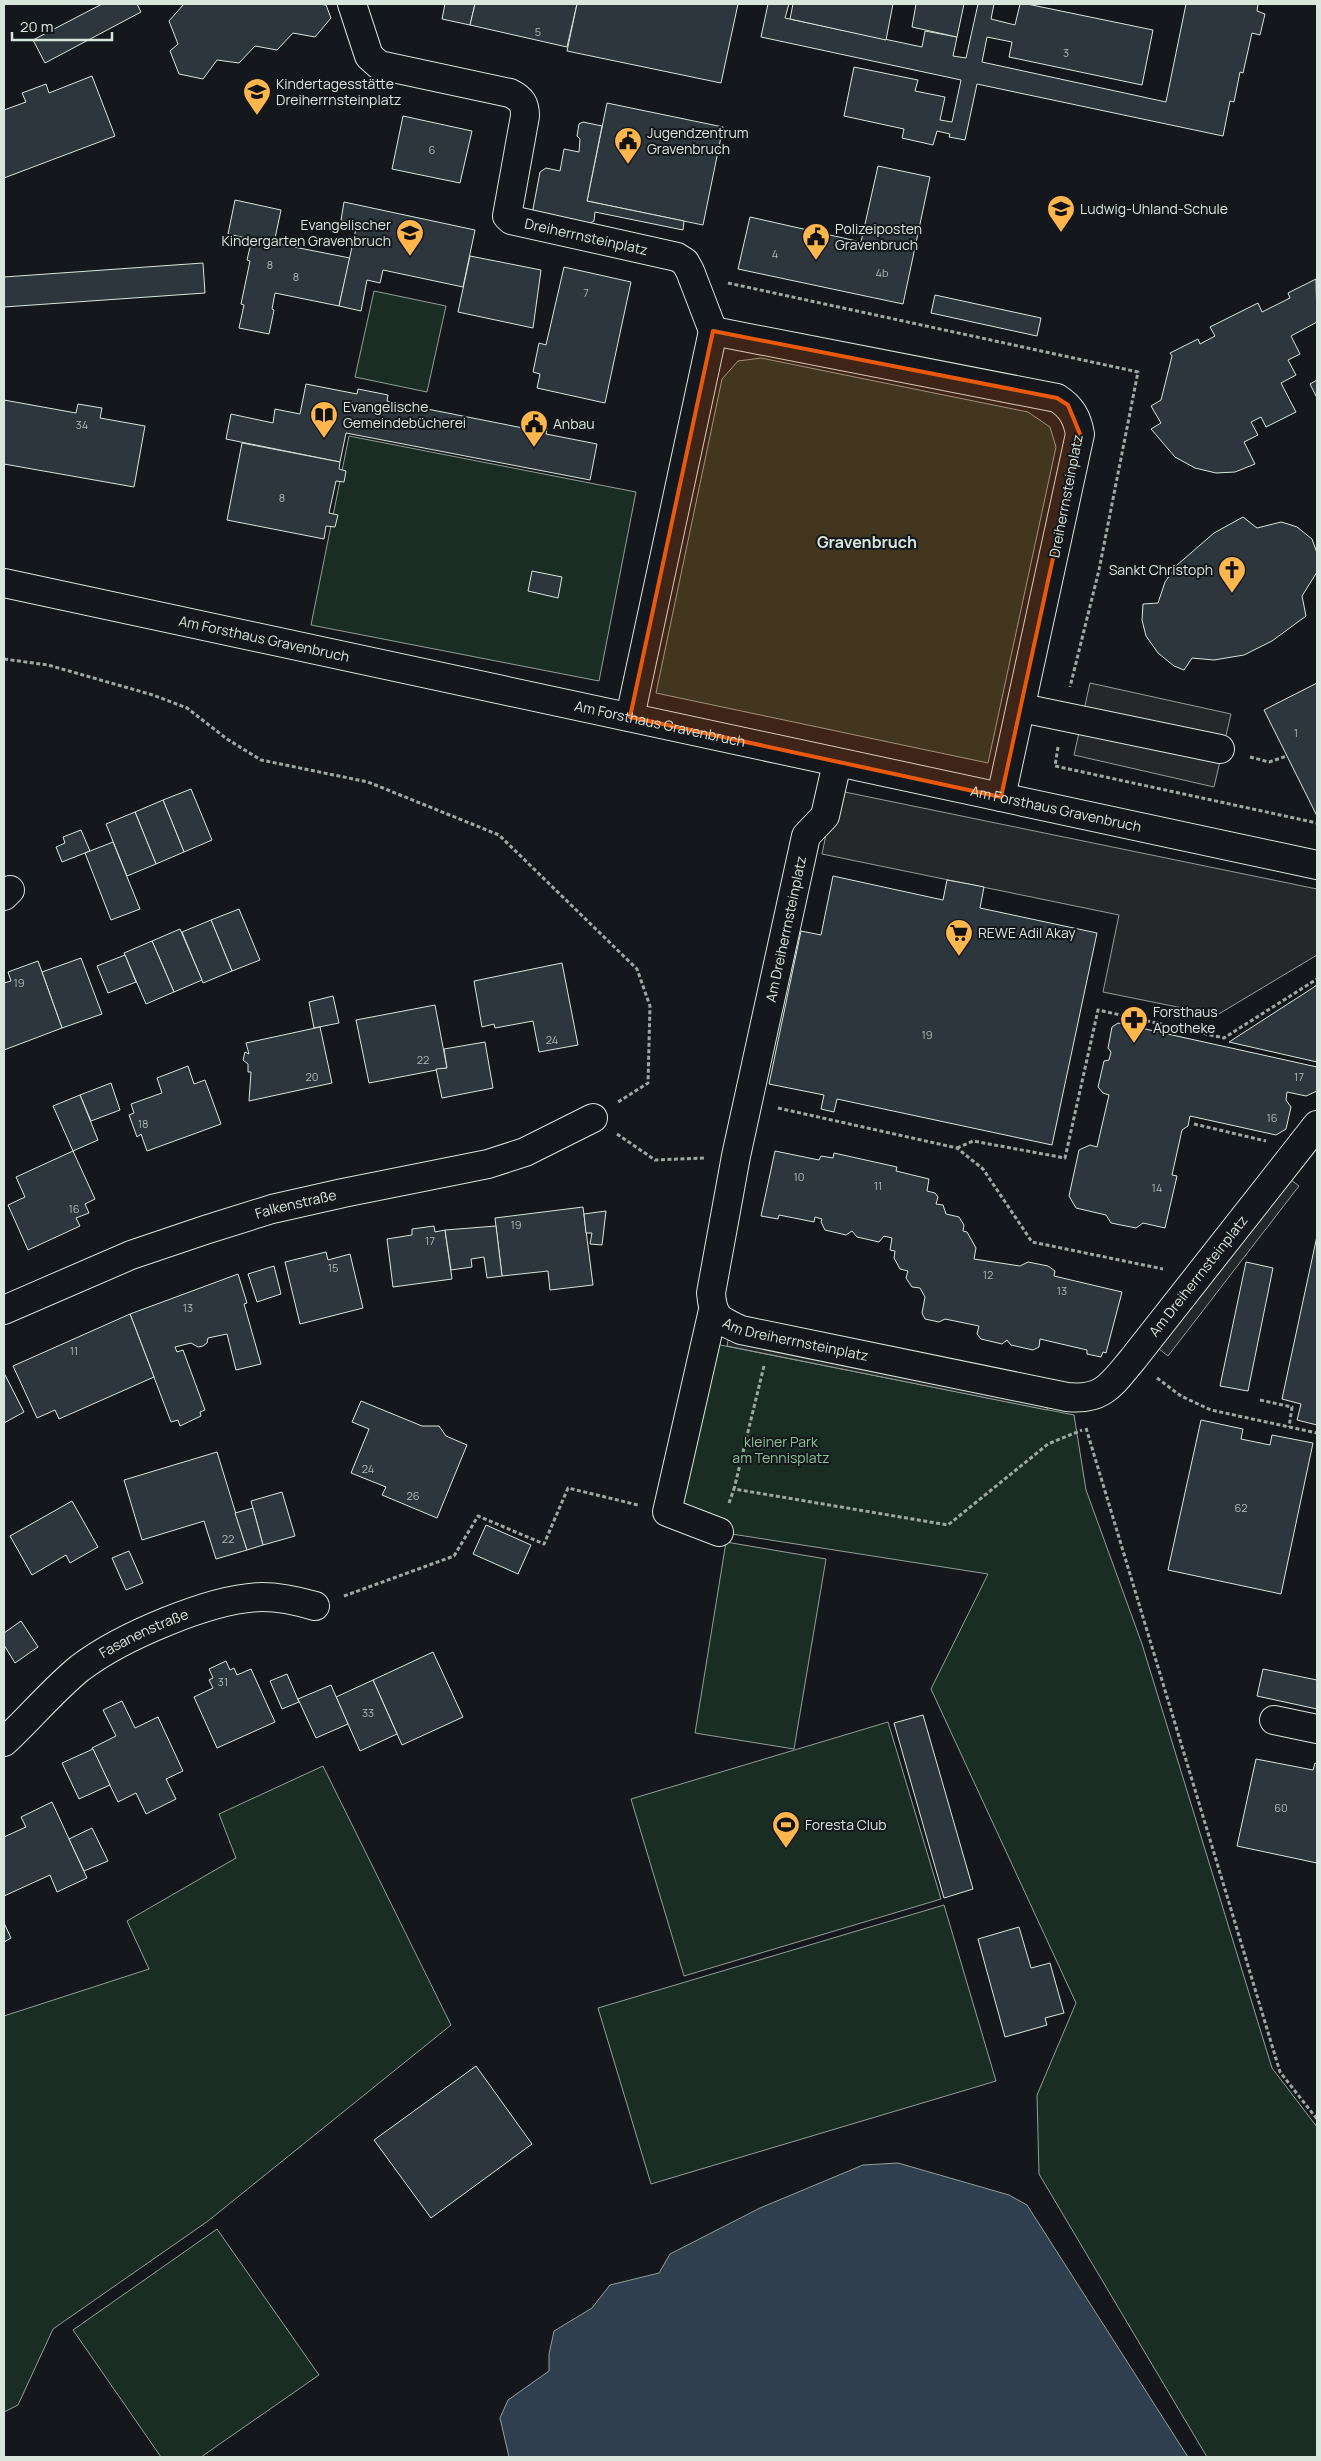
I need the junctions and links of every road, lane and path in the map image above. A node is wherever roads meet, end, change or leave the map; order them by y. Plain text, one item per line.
1 (352, 4) edge
2 (713, 331) junction
3 (4, 583) edge
4 (4, 659) edge
5 (1022, 708) junction
6 (1063, 716) junction
7 (630, 717) junction
8 (1220, 749) joint
9 (1287, 756) dead end
10 (837, 763) junction
11 (1001, 797) junction
12 (1317, 823) edge
13 (1317, 865) edge
14 (1317, 979) edge
15 (748, 1102) junction
16 (593, 1118) junction
17 (1194, 1124) dead end
18 (1317, 1125) edge
19 (957, 1148) junction
20 (1298, 1149) junction
21 (736, 1156) junction
22 (1197, 1276) junction
23 (4, 1310) edge
24 (713, 1310) junction
25 (771, 1336) junction
26 (1172, 1389) dead end
27 (1260, 1400) dead end
28 (1092, 1421) dead end
29 (1289, 1427) junction
30 (1086, 1428) junction
31 (1317, 1433) edge
32 (667, 1512) junction
33 (719, 1532) dead end
34 (315, 1606) joint
35 (1274, 1720) dead end
36 (1317, 1729) edge
37 (4, 1742) edge
38 (1317, 2119) edge

1 - 2 street, Dreiherrnsteinplatz
2 - 5 street, Dreiherrnsteinplatz
2 - 7 street
3 - 7 street, Am Forsthaus Gravenbruch
4 - 16 path
5 - 6 street
5 - 11 street, Dreiherrnsteinplatz
6 - 8 street
6 - 12 path
7 - 10 street, Am Forsthaus Gravenbruch
8 - 9 path
10 - 11 street, Am Forsthaus Gravenbruch
10 - 15 street, Am Dreiherrnsteinplatz
11 - 13 street, Am Forsthaus Gravenbruch
14 - 19 path
15 - 19 path
15 - 21 street, Am Dreiherrnsteinplatz
16 - 21 path
16 - 23 street, Falkenstraße
17 - 20 path
18 - 20 street, Am Dreiherrnsteinplatz
19 - 22 path
20 - 22 street, Am Dreiherrnsteinplatz
21 - 24 street, Am Dreiherrnsteinplatz
22 - 25 street, Am Dreiherrnsteinplatz
24 - 25 street, Am Dreiherrnsteinplatz
24 - 32 street
25 - 30 path
26 - 29 path
27 - 29 path
28 - 30 path
29 - 31 path
30 - 38 path
32 - 33 street
32 - 34 path
34 - 37 street, Fasanenstraße
35 - 36 street

